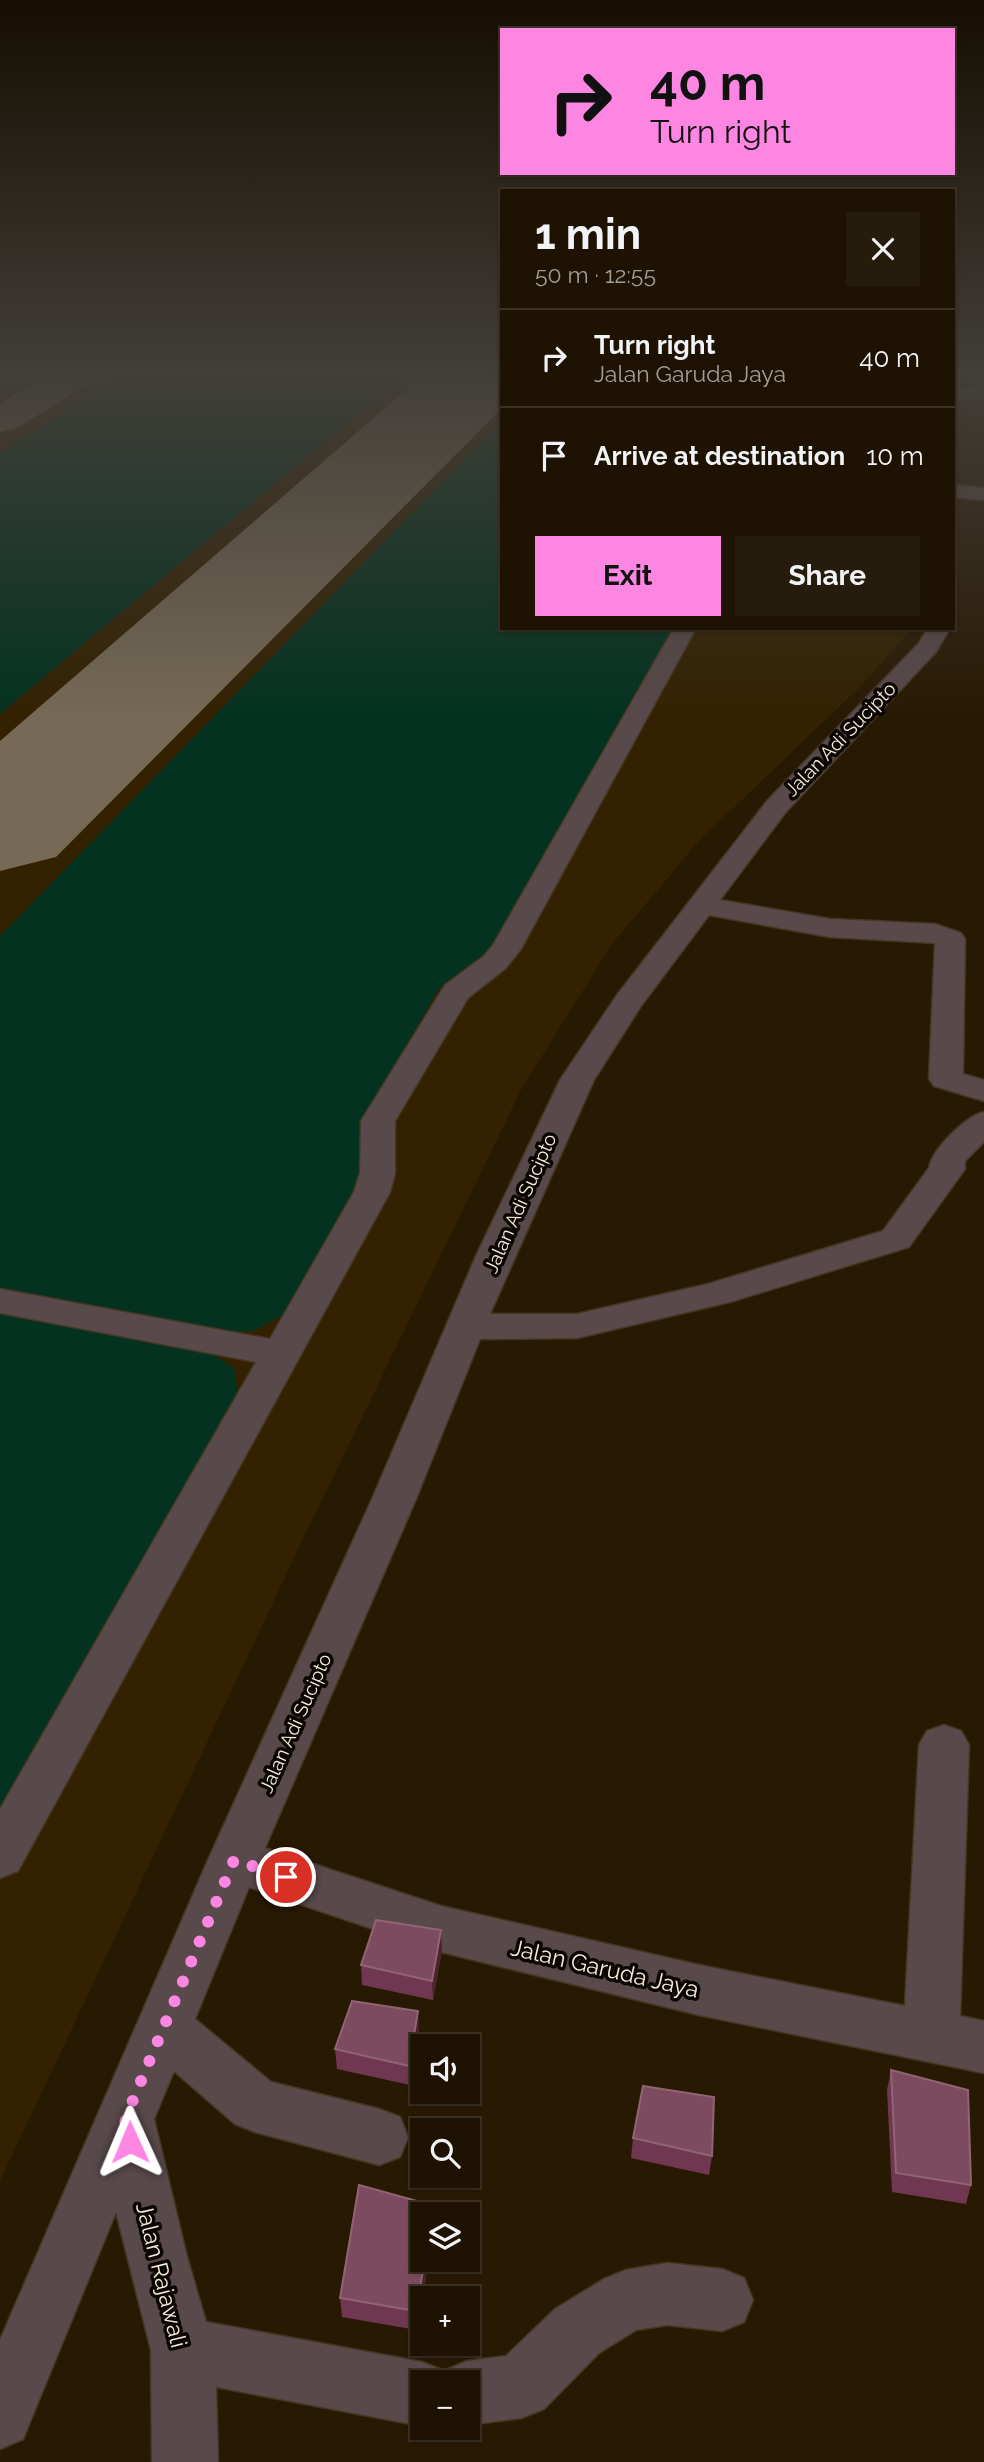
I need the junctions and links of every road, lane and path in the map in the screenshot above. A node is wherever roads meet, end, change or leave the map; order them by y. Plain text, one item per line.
1 (963, 492) edge
2 (984, 494) edge
3 (684, 630) edge
4 (938, 630) edge
5 (701, 905) junction
6 (984, 1091) edge
7 (984, 1122) edge
8 (0, 1301) edge
9 (466, 1326) junction
10 (281, 1354) junction
11 (944, 1745) dead end
12 (0, 1856) edge
13 (234, 1860) junction
14 (164, 2027) junction
15 (931, 2036) junction
16 (984, 2047) edge
17 (125, 2119) junction
18 (379, 2137) dead end
19 (722, 2300) dead end
20 (183, 2350) junction
21 (480, 2391) edge
22 (410, 2392) edge
23 (0, 2416) edge
24 (185, 2462) edge

1 - 2 street
3 - 10 street
4 - 5 street, Jalan Adi Sucipto
5 - 6 street
5 - 9 street, Jalan Adi Sucipto
7 - 9 street
8 - 10 street
9 - 13 street, Jalan Adi Sucipto
10 - 12 street
11 - 15 street
13 - 14 street
13 - 15 street, Jalan Garuda Jaya
14 - 17 street
14 - 18 street
15 - 16 street, Jalan Garuda Jaya
17 - 20 street, Jalan Rajawali
17 - 23 street
19 - 21 street
20 - 22 street
20 - 24 street, Jalan Rajawali

